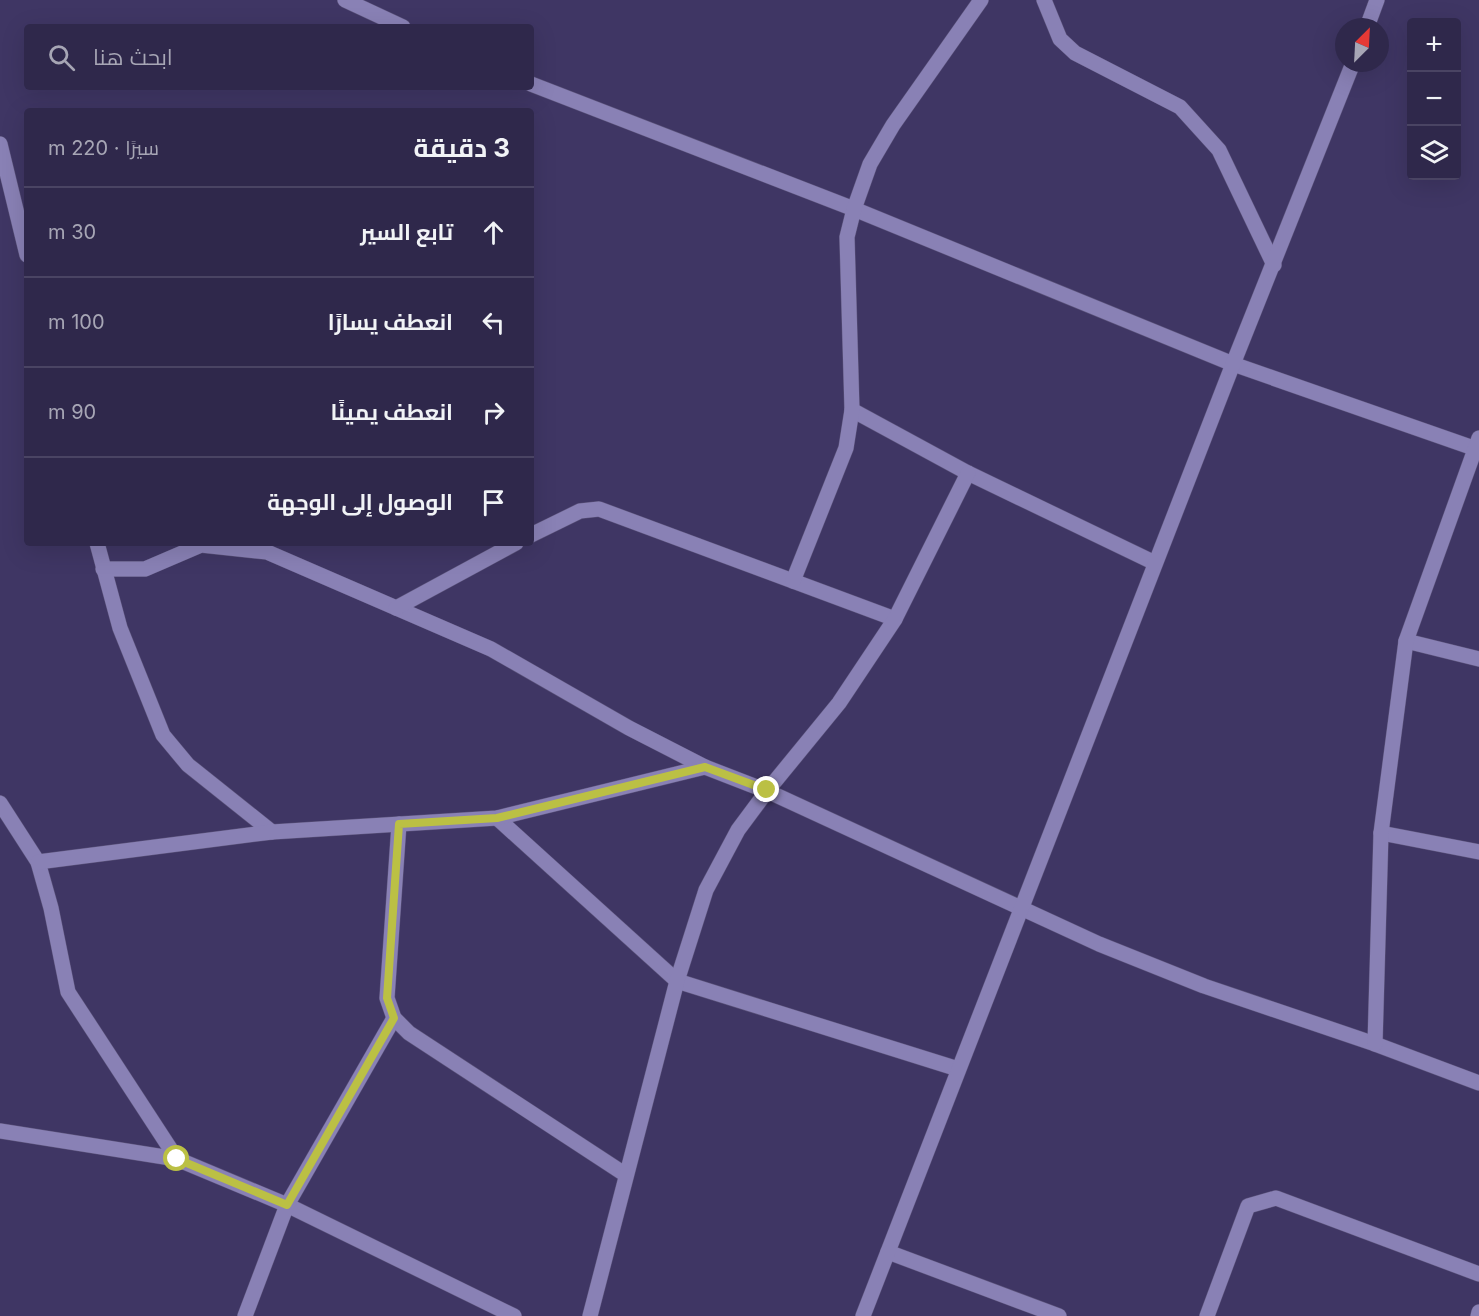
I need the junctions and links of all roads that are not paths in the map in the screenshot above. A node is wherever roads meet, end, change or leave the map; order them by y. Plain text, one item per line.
1 (345, 0) edge
2 (981, 0) edge
3 (1044, 0) edge
4 (1377, 0) edge
5 (1370, 18) edge
6 (397, 24) edge
7 (1349, 72) edge
8 (534, 85) edge
9 (0, 144) edge
10 (854, 209) junction
11 (24, 243) edge
12 (1274, 265) junction
13 (1233, 364) junction
14 (852, 410) junction
15 (1477, 445) edge
16 (968, 473) junction
17 (534, 534) edge
18 (98, 546) edge
19 (510, 546) edge
20 (1155, 563) junction
21 (103, 568) junction
22 (793, 582) junction
23 (396, 608) junction
24 (895, 619) junction
25 (1406, 640) junction
26 (1479, 660) edge
27 (705, 767) junction
28 (767, 790) junction
29 (0, 803) edge
30 (497, 818) junction
31 (399, 824) junction
32 (272, 832) junction
33 (1381, 834) junction
34 (1479, 852) edge
35 (38, 862) junction
36 (1021, 908) junction
37 (677, 981) junction
38 (394, 1018) junction
39 (1375, 1044) junction
40 (958, 1069) junction
41 (1479, 1083) edge
42 (0, 1131) edge
43 (177, 1159) junction
44 (626, 1175) junction
45 (287, 1205) junction
46 (888, 1252) junction
47 (1479, 1274) edge
48 (1040, 1312) edge
49 (505, 1314) edge
50 (245, 1316) edge
51 (591, 1316) edge
52 (863, 1316) edge
53 (1059, 1316) edge
54 (1207, 1316) edge

1 - 6 street
2 - 10 street
3 - 12 street
4 - 5 street
7 - 12 street
8 - 10 street
9 - 11 street
10 - 13 street
10 - 14 street
12 - 13 street
13 - 15 street
13 - 20 street
14 - 16 street
14 - 22 street
15 - 25 street
16 - 20 street
16 - 24 street
17 - 22 street
18 - 21 street
19 - 23 street
20 - 36 street
21 - 23 street
21 - 32 street
22 - 24 street
23 - 27 street
24 - 28 street
25 - 26 street
25 - 33 street
27 - 28 street
27 - 30 street
28 - 36 street
28 - 37 street
29 - 35 street
30 - 31 street
30 - 37 street
31 - 32 street
31 - 38 street
32 - 35 street
33 - 34 street
33 - 39 street
35 - 43 street
36 - 39 street
36 - 40 street
37 - 40 street
37 - 44 street
38 - 44 street
38 - 45 street
39 - 41 street
40 - 46 street
42 - 43 street
43 - 45 street
44 - 51 street
45 - 49 street
45 - 50 street
46 - 48 street
46 - 52 street
47 - 54 street
48 - 53 street

